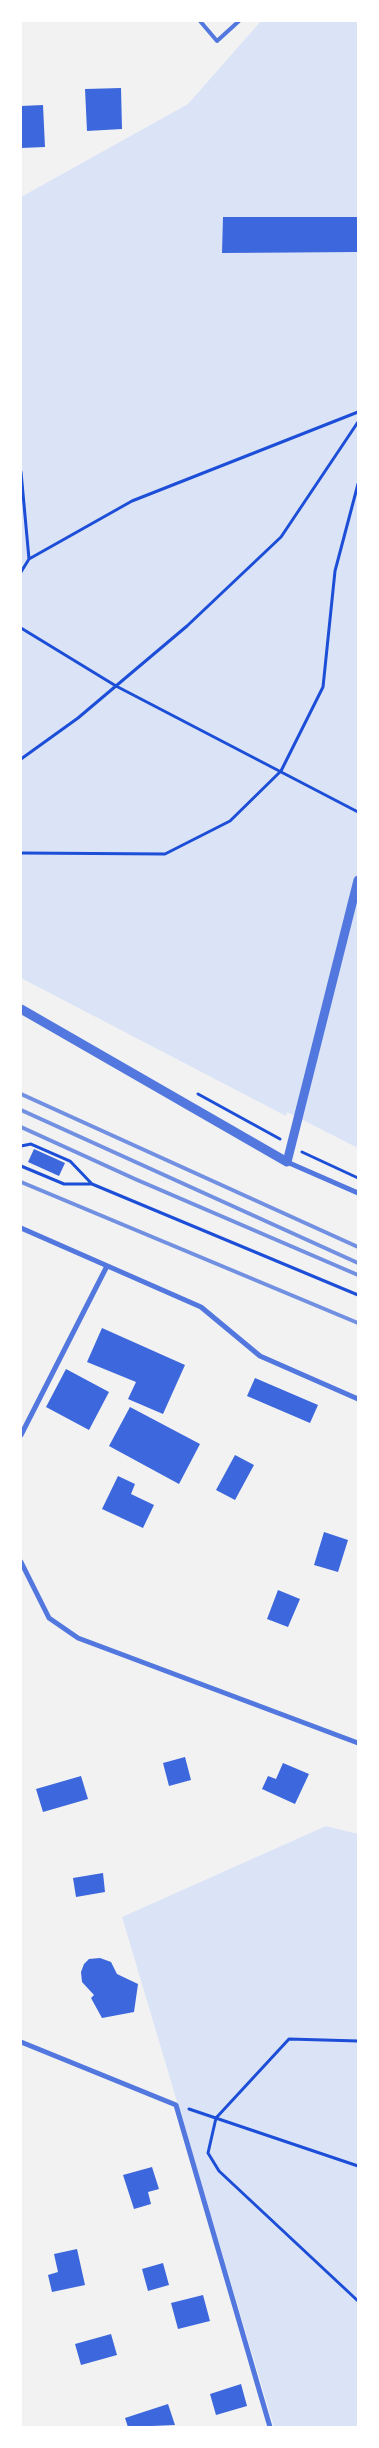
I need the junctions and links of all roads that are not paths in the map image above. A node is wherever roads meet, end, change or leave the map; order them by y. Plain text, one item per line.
1 (200, 21) edge
2 (239, 21) edge
3 (358, 880) edge
4 (21, 1009) edge
5 (287, 1162) junction
6 (358, 1193) edge
7 (21, 1228) edge
8 (107, 1266) junction
9 (358, 1399) edge
10 (21, 1434) edge
11 (21, 1562) edge
12 (358, 1744) edge
13 (21, 2042) edge
14 (270, 2427) edge

1 - 2 lane
3 - 5 street
4 - 5 street
5 - 6 street
7 - 8 street
8 - 9 street
8 - 10 street
11 - 12 street
13 - 14 street

